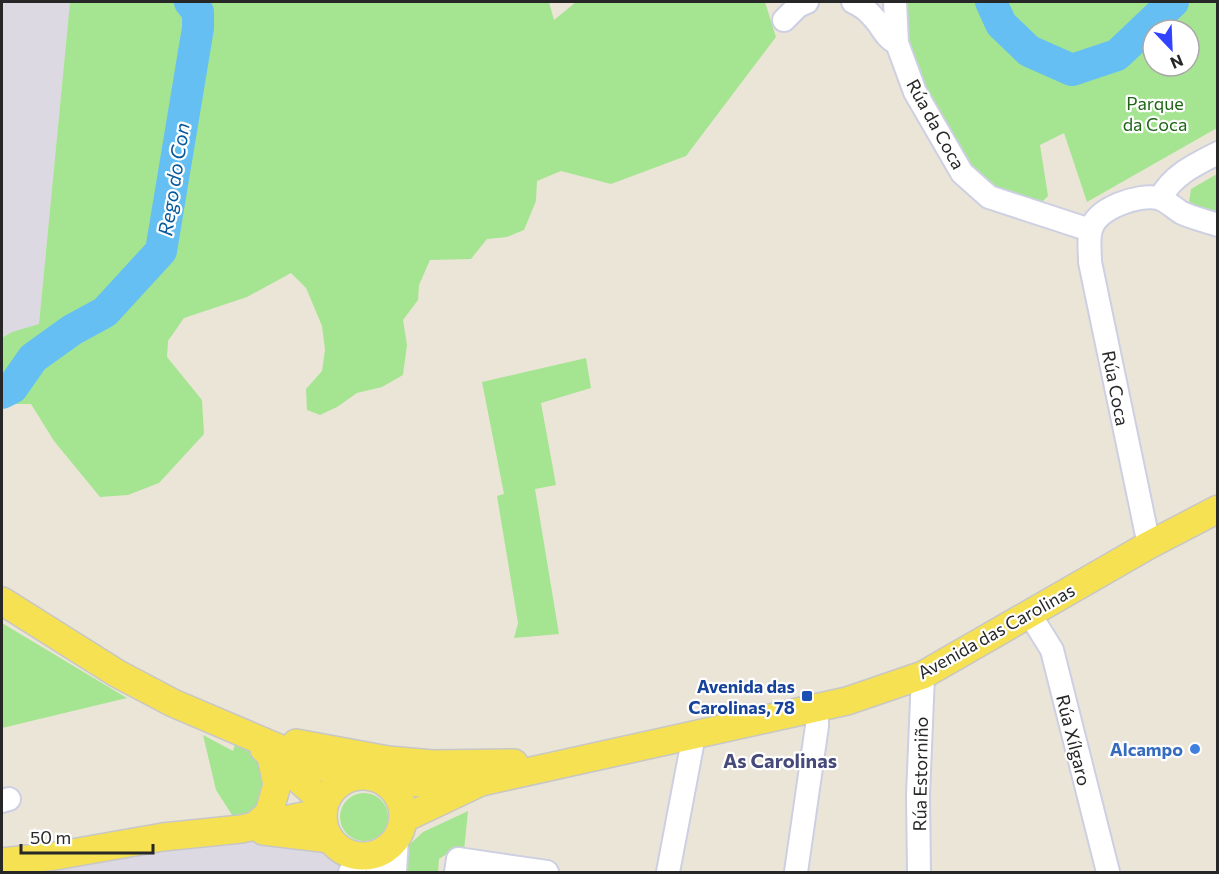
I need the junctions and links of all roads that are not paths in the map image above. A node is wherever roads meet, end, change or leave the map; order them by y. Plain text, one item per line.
1 (807, 2) edge
2 (853, 2) edge
3 (895, 2) edge
4 (783, 20) dead end
5 (897, 43) junction
6 (1218, 153) edge
7 (1160, 198) junction
8 (1218, 225) edge
9 (1090, 230) junction
10 (1218, 509) edge
11 (1149, 544) junction
12 (2, 601) edge
13 (1029, 613) junction
14 (923, 675) junction
15 (817, 707) junction
16 (245, 733) junction
17 (694, 735) junction
18 (271, 756) junction
19 (551, 767) junction
20 (349, 778) junction
21 (481, 782) junction
22 (386, 783) junction
23 (324, 807) junction
24 (248, 827) junction
25 (400, 828) junction
26 (330, 839) junction
27 (2, 862) edge
28 (366, 864) edge
29 (395, 873) edge
30 (456, 873) edge
31 (547, 873) edge
32 (668, 873) edge
33 (796, 873) edge
34 (919, 873) edge
35 (1108, 873) edge

1 - 4 street
2 - 5 street, Rúa da Coca
3 - 5 street, Rúa da Coca
5 - 9 street, Rúa da Coca
6 - 7 street
7 - 8 street
7 - 9 street
9 - 11 street, Rúa Coca
10 - 11 main road, Avenida das Carolinas
11 - 13 main road, Avenida das Carolinas
12 - 16 main road
13 - 14 main road, Avenida das Carolinas
13 - 35 street, Rúa Xílgaro
14 - 15 main road, Avenida das Carolinas
14 - 34 street, Rúa Estorniño
15 - 17 main road, Avenida das Carolinas
15 - 33 street
16 - 18 main road
16 - 19 main road
16 - 20 main road
17 - 19 main road, Avenida das Carolinas
17 - 32 street
18 - 23 main road
18 - 24 main road
19 - 21 main road, Avenida das Carolinas
20 - 22 main road
20 - 23 main road
21 - 22 main road
21 - 25 main road
22 - 25 main road
23 - 24 main road
23 - 26 main road
24 - 26 main road
24 - 27 main road
25 - 28 main road
25 - 29 street
26 - 28 main road
30 - 31 street

